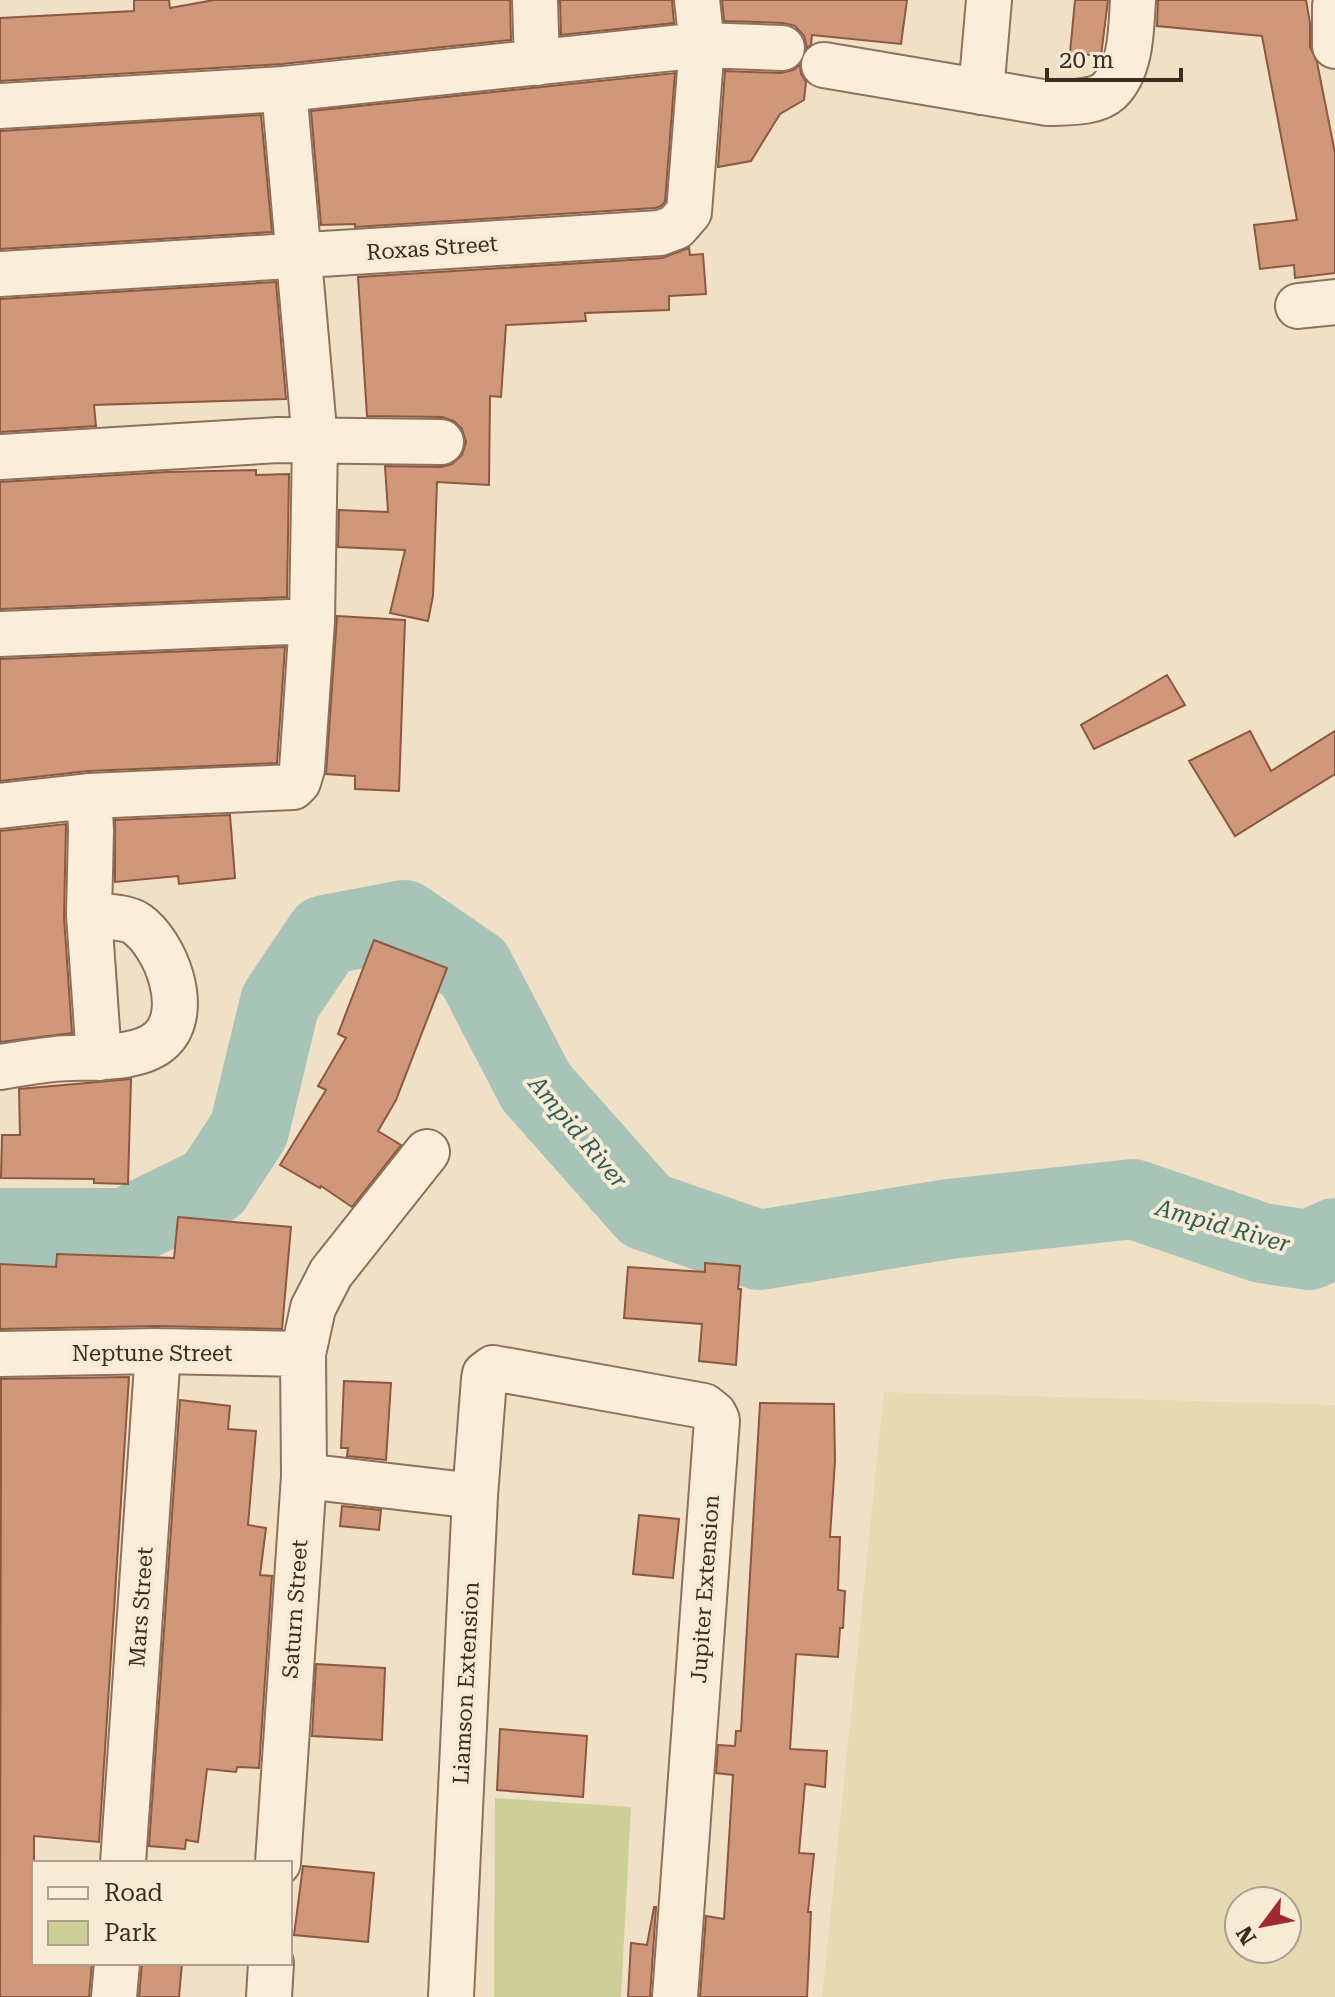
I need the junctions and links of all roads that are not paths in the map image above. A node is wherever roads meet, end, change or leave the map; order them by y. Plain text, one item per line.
1 (535, 0) edge
2 (697, 0) edge
3 (989, 0) edge
4 (1133, 0) edge
5 (1335, 6) edge
6 (702, 45) junction
7 (1335, 46) edge
8 (782, 48) dead end
9 (537, 63) junction
10 (824, 65) dead end
11 (284, 89) junction
12 (981, 92) junction
13 (0, 106) edge
14 (301, 257) junction
15 (0, 274) edge
16 (315, 441) junction
17 (441, 442) dead end
18 (0, 457) edge
19 (312, 621) junction
20 (0, 634) edge
21 (89, 796) junction
22 (0, 806) edge
23 (89, 915) junction
24 (99, 1058) junction
25 (0, 1067) edge
26 (427, 1152) dead end
27 (158, 1351) junction
28 (0, 1354) edge
29 (303, 1354) junction
30 (488, 1371) joint
31 (304, 1476) junction
32 (475, 1496) junction
33 (123, 1861) edge
34 (278, 1861) edge
35 (117, 1965) edge
36 (271, 1965) edge
37 (114, 1997) edge
38 (269, 1997) edge
39 (451, 1997) edge
40 (675, 1997) edge

1 - 9 street
2 - 6 street, Roxas Street
3 - 12 street
4 - 12 street
5 - 7 street
6 - 8 street
6 - 9 street
6 - 14 street, Roxas Street
9 - 11 street
10 - 12 street
11 - 13 street
11 - 14 street
14 - 15 street, Roxas Street
14 - 16 street
16 - 17 street
16 - 18 street
16 - 19 street
19 - 20 street
19 - 21 street
21 - 22 street
21 - 23 street
23 - 24 street
23 - 24 street
24 - 25 street
26 - 29 street, Saturn Street
27 - 28 street, Neptune Street
27 - 29 street, Neptune Street
27 - 33 street, Mars Street
29 - 31 street, Saturn Street
30 - 32 street, Liamson Extension
30 - 40 street, Jupiter Extension
31 - 32 street
31 - 34 street, Saturn Street
32 - 39 street, Liamson Extension
35 - 37 street
36 - 38 street

